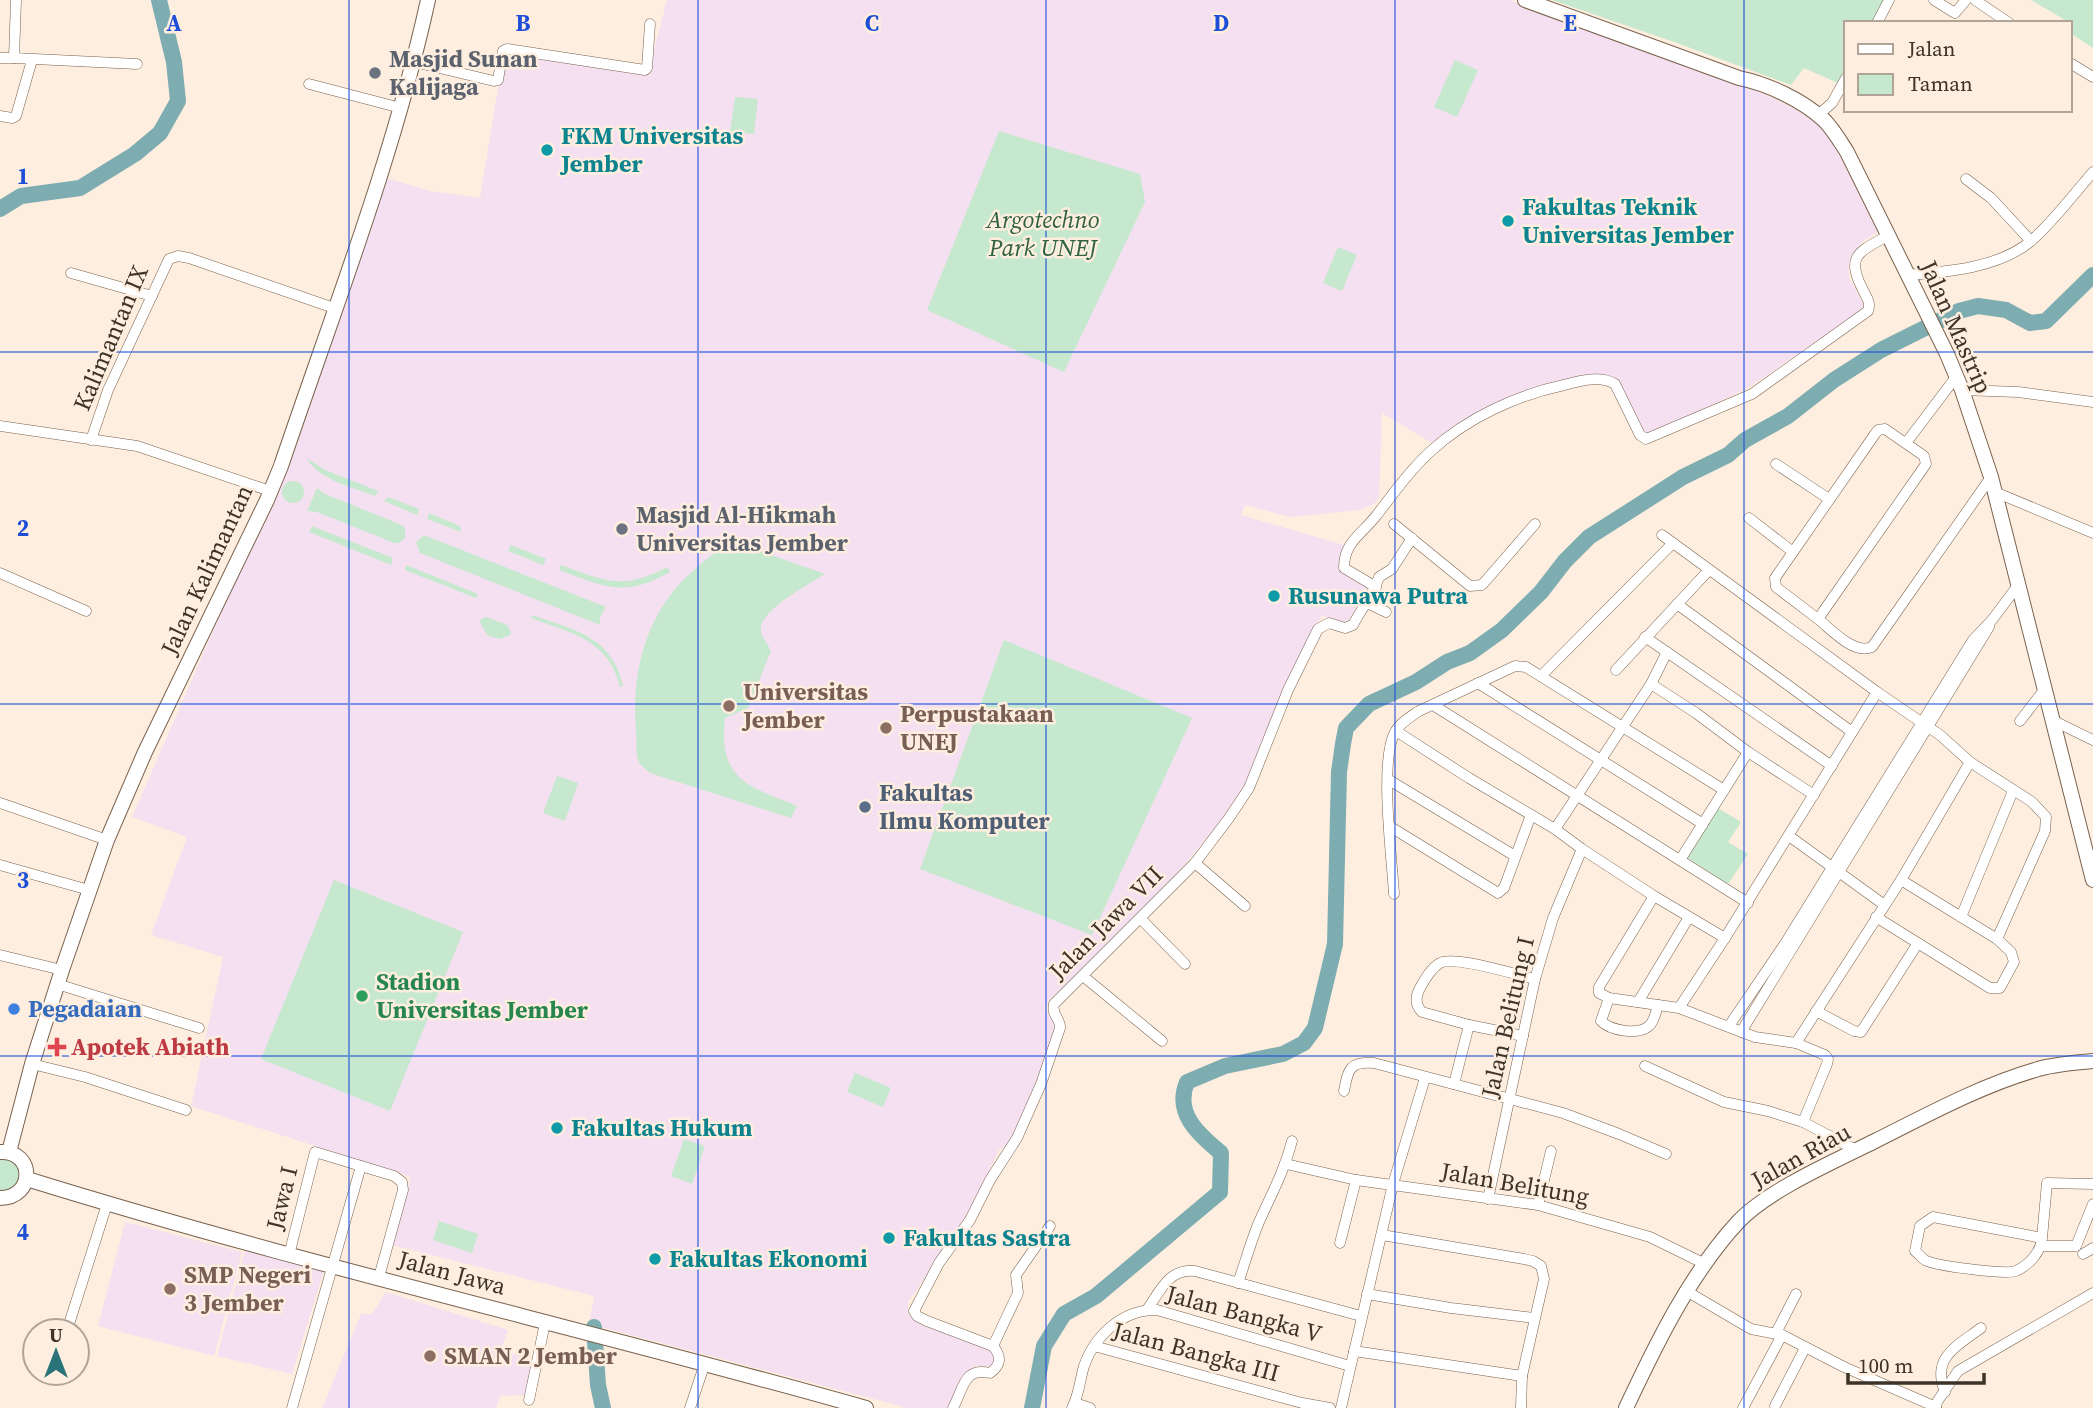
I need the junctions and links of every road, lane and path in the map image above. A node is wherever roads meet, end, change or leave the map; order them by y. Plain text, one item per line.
1 (16, 0) edge
2 (428, 0) edge
3 (1525, 0) edge
4 (1889, 0) edge
5 (1934, 0) edge
6 (1966, 0) edge
7 (1975, 0) edge
8 (1878, 21) edge
9 (2006, 21) edge
10 (650, 24) dead end
11 (0, 58) edge
12 (14, 58) junction
13 (32, 60) junction
14 (414, 62) junction
15 (137, 64) dead end
16 (2072, 64) edge
17 (2093, 77) edge
18 (1844, 82) edge
19 (309, 84) dead end
20 (401, 107) junction
21 (0, 116) edge
22 (1818, 116) junction
23 (2093, 172) edge
24 (1966, 179) dead end
25 (1884, 238) junction
26 (2031, 241) junction
27 (71, 273) dead end
28 (1907, 275) junction
29 (152, 296) junction
30 (334, 308) junction
31 (1959, 383) junction
32 (2093, 402) edge
33 (0, 426) edge
34 (91, 440) junction
35 (1906, 443) junction
36 (1776, 464) dead end
37 (1991, 477) junction
38 (270, 491) junction
39 (1995, 492) junction
40 (1829, 499) junction
41 (1749, 518) dead end
42 (1394, 524) dead end
43 (1535, 524) dead end
44 (2093, 533) edge
45 (1662, 535) dead end
46 (1412, 538) junction
47 (1673, 543) junction
48 (1793, 552) junction
49 (1709, 570) junction
50 (0, 573) edge
51 (2019, 584) junction
52 (1376, 587) junction
53 (1365, 602) junction
54 (1677, 604) junction
55 (86, 611) dead end
56 (1386, 612) dead end
57 (1818, 619) junction
58 (1645, 637) junction
59 (1667, 652) junction
60 (1616, 670) dead end
61 (1541, 676) junction
62 (1478, 683) junction
63 (1651, 684) junction
64 (2045, 690) junction
65 (1877, 692) junction
66 (1433, 705) junction
67 (2052, 720) junction
68 (2020, 721) dead end
69 (1925, 724) junction
70 (1623, 726) junction
71 (1396, 731) junction
72 (1852, 732) junction
73 (2093, 740) edge
74 (1748, 752) junction
75 (1601, 762) junction
76 (1970, 762) junction
77 (1832, 766) junction
78 (1388, 780) junction
79 (1724, 790) junction
80 (2013, 791) junction
81 (1814, 795) junction
82 (1578, 797) junction
83 (0, 803) edge
84 (1531, 815) junction
85 (1703, 824) junction
86 (1389, 825) junction
87 (1555, 829) junction
88 (1789, 836) junction
89 (107, 840) junction
90 (1582, 849) junction
91 (1515, 856) junction
92 (2090, 856) edge
93 (1680, 860) junction
94 (1195, 863) junction
95 (0, 865) edge
96 (1836, 869) junction
97 (1901, 880) junction
98 (2093, 880) edge
99 (89, 890) junction
100 (1394, 894) dead end
101 (1654, 896) junction
102 (1748, 902) junction
103 (1884, 904) junction
104 (1245, 906) dead end
105 (1689, 916) junction
106 (1876, 917) junction
107 (1961, 917) junction
108 (1141, 919) junction
109 (1725, 938) junction
110 (1997, 939) junction
111 (1918, 943) junction
112 (1789, 944) junction
113 (0, 955) edge
114 (1185, 964) dead end
115 (1083, 976) junction
116 (59, 977) junction
117 (1535, 979) junction
118 (1609, 998) junction
119 (1638, 1002) junction
120 (1658, 1005) junction
121 (1679, 1008) junction
122 (1816, 1011) junction
123 (1469, 1025) junction
124 (1729, 1026) junction
125 (199, 1028) dead end
126 (1741, 1032) junction
127 (1522, 1036) junction
128 (1161, 1041) dead end
129 (1796, 1043) junction
130 (2093, 1061) edge
131 (32, 1064) junction
132 (1645, 1066) dead end
133 (1425, 1078) junction
134 (1454, 1084) junction
135 (1344, 1091) dead end
136 (1511, 1100) junction
137 (186, 1110) dead end
138 (1803, 1122) junction
139 (1292, 1141) dead end
140 (1856, 1150) junction
141 (1551, 1151) dead end
142 (5, 1152) edge
143 (1666, 1154) dead end
144 (1286, 1164) junction
145 (361, 1166) junction
146 (27, 1179) junction
147 (1356, 1180) junction
148 (1393, 1184) junction
149 (2093, 1184) edge
150 (0, 1198) edge
151 (1488, 1199) junction
152 (107, 1204) junction
153 (2093, 1204) edge
154 (1538, 1205) junction
155 (1050, 1226) dead end
156 (1382, 1235) junction
157 (2041, 1242) junction
158 (1340, 1243) dead end
159 (2093, 1248) edge
160 (2083, 1254) dead end
161 (289, 1255) junction
162 (1705, 1264) junction
163 (332, 1265) junction
164 (379, 1277) junction
165 (1238, 1283) junction
166 (1688, 1292) junction
167 (2093, 1293) edge
168 (1367, 1294) junction
169 (1796, 1294) dead end
170 (1147, 1310) junction
171 (1127, 1316) joint
172 (1361, 1316) junction
173 (71, 1317) edge
174 (1534, 1318) junction
175 (545, 1323) junction
176 (1981, 1328) dead end
177 (1779, 1334) junction
178 (993, 1346) junction
179 (1094, 1346) junction
180 (1805, 1348) junction
181 (1354, 1351) junction
182 (705, 1363) junction
183 (1350, 1366) junction
184 (1522, 1376) junction
185 (1945, 1392) junction
186 (529, 1400) dead end
187 (1073, 1406) edge
188 (1775, 1406) dead end
189 (857, 1407) edge
190 (292, 1408) edge
191 (690, 1408) edge
192 (953, 1408) edge
193 (1090, 1408) edge
194 (1329, 1408) edge
195 (1341, 1408) edge
196 (1521, 1408) edge
197 (1626, 1408) edge
198 (1743, 1408) edge
199 (1936, 1408) edge

1 - 12 street
2 - 14 main road, Jalan Kalimantan
3 - 22 main road, Jalan Mastrip
4 - 8 street
5 - 6 street
7 - 9 street
10 - 14 street
11 - 12 street
12 - 13 street
13 - 15 street
13 - 21 street
14 - 20 main road, Jalan Kalimantan
16 - 17 street
18 - 22 street
19 - 20 street
20 - 30 main road, Jalan Kalimantan
22 - 25 main road, Jalan Mastrip
23 - 26 street
24 - 26 street
25 - 28 main road, Jalan Mastrip
25 - 52 street
26 - 28 street
27 - 29 street
28 - 31 main road, Jalan Mastrip
29 - 30 street, Kalimantan IX
29 - 34 street, Kalimantan IX
30 - 38 main road, Jalan Kalimantan
31 - 32 street
31 - 35 street
31 - 37 main road, Jalan Mastrip
33 - 34 street
34 - 38 street
35 - 40 street
35 - 57 street
36 - 40 street
37 - 39 main road, Jalan Mastrip
37 - 57 street
38 - 89 main road, Jalan Kalimantan
39 - 44 street
39 - 51 main road, Jalan Mastrip
40 - 48 street
41 - 48 street
42 - 46 street
43 - 46 street
45 - 47 street
46 - 52 street, Jalan Jawa VII
47 - 49 street
47 - 61 street
48 - 57 street
49 - 54 street
49 - 65 street
50 - 55 street
51 - 64 main road, Jalan Mastrip
51 - 69 street
52 - 53 street, Jalan Jawa VII
53 - 56 street
53 - 94 street, Jalan Jawa VII
54 - 58 street
54 - 72 street
58 - 59 street
58 - 60 street
59 - 63 street
59 - 77 street
61 - 62 street
61 - 70 street
62 - 66 street
62 - 75 street
63 - 70 street
63 - 74 street
64 - 67 main road, Jalan Mastrip
64 - 68 street
65 - 69 street
65 - 72 street
66 - 71 street
66 - 82 street
67 - 73 street
67 - 92 main road, Jalan Mastrip
69 - 76 street
69 - 96 street
70 - 75 street
70 - 79 street
71 - 78 street
71 - 84 street
72 - 77 street
74 - 79 street
74 - 81 street
75 - 82 street
75 - 85 street
76 - 80 street
76 - 97 street
77 - 81 street
78 - 86 street
78 - 91 street
79 - 85 street
80 - 107 street
80 - 110 street
81 - 88 street
82 - 87 street
82 - 93 street
83 - 89 street
84 - 87 street
84 - 91 street
85 - 93 street
86 - 91 street
86 - 100 street
87 - 90 street
88 - 96 street
88 - 102 street
89 - 99 main road, Jalan Kalimantan
90 - 101 street
90 - 117 street, Jalan Belitung I
92 - 98 main road, Jalan Mastrip
93 - 102 street
94 - 104 street
94 - 108 street, Jalan Jawa VII
95 - 99 street
96 - 103 street
96 - 112 street
97 - 103 street
97 - 107 street
99 - 116 main road, Jalan Kalimantan
101 - 105 street
101 - 118 street
102 - 109 street
103 - 106 street
105 - 109 street
105 - 119 street
106 - 111 street
106 - 122 street
107 - 110 street
108 - 114 street
108 - 115 street, Jalan Jawa VII
109 - 121 street
110 - 111 street
111 - 122 street
112 - 124 street
112 - 126 street
113 - 116 street
115 - 128 street
115 - 178 street, Jalan Jawa VII
116 - 125 street
116 - 131 main road, Jalan Kalimantan
117 - 123 street
117 - 127 street, Jalan Belitung I
118 - 119 street
118 - 120 street
119 - 120 street
120 - 121 street
121 - 124 street
122 - 129 street
123 - 127 street
123 - 134 street
124 - 126 street
126 - 129 street
127 - 136 street, Jalan Belitung I
129 - 138 street
130 - 140 main road, Jalan Riau
131 - 137 street
131 - 142 main road, Jalan Kalimantan
132 - 138 street
133 - 134 street
133 - 135 street
133 - 148 street
134 - 136 street
136 - 143 street
136 - 151 street, Jalan Belitung I
138 - 140 street
139 - 144 street
140 - 162 main road, Jalan Riau
141 - 154 street
142 - 146 main road
144 - 147 street, Jalan Belitung
144 - 165 street
145 - 161 street, Jawa I
145 - 163 street
145 - 164 street
146 - 150 main road
146 - 152 main road, Jalan Jawa
147 - 148 street, Jalan Belitung
147 - 158 street
148 - 151 street, Jalan Belitung
148 - 156 street
149 - 157 street
151 - 154 street, Jalan Belitung
152 - 161 main road, Jalan Jawa
152 - 173 street
153 - 157 street
154 - 162 street, Jalan Belitung
155 - 178 street
156 - 168 street
156 - 174 street
157 - 157 street
159 - 160 street
161 - 163 main road, Jalan Jawa
162 - 166 main road, Jalan Riau
163 - 164 main road, Jalan Jawa
163 - 190 street
164 - 175 main road, Jalan Jawa
165 - 170 street
165 - 172 street
166 - 177 street
166 - 197 main road, Jalan Riau
167 - 185 street
168 - 172 street
168 - 174 street
169 - 177 street
170 - 171 street, Jalan Bangka V
170 - 183 street, Jalan Bangka V
171 - 179 street, Jalan Bangka III
172 - 181 street
174 - 184 street
175 - 182 main road, Jalan Jawa
175 - 186 street
176 - 185 street
177 - 180 street
177 - 198 street
178 - 192 street
179 - 187 street
179 - 194 street, Jalan Bangka III
180 - 188 street
180 - 199 street
181 - 183 street
181 - 184 street
182 - 189 main road, Jalan Jawa
182 - 191 street
183 - 195 street
184 - 196 street
185 - 199 street
187 - 193 street

